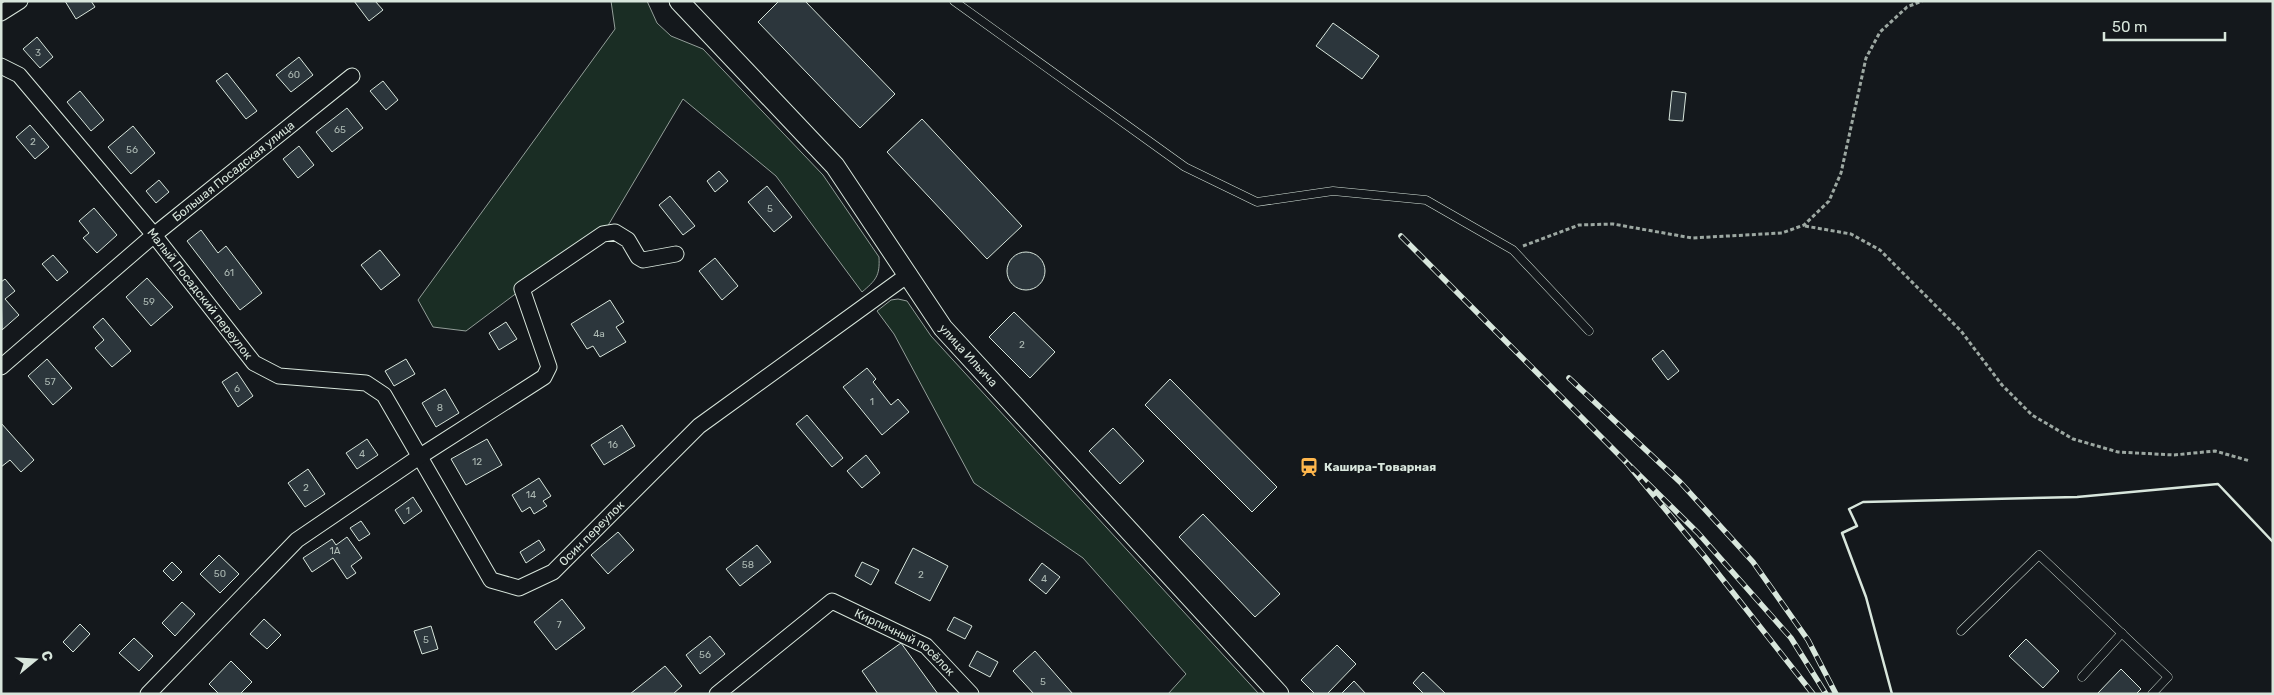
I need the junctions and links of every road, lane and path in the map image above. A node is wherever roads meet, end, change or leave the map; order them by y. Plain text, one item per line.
1 (20, 1) edge
2 (679, 1) edge
3 (954, 1) edge
4 (1922, 1) edge
5 (1, 13) edge
6 (1, 66) edge
7 (352, 76) dead end
8 (1804, 226) junction
9 (154, 235) junction
10 (1513, 250) junction
11 (676, 254) dead end
12 (909, 274) junction
13 (1589, 331) dead end
14 (1, 367) edge
15 (419, 457) junction
16 (2250, 461) dead end
17 (1961, 631) dead end
18 (2122, 633) junction
19 (2082, 677) dead end
20 (725, 691) edge
21 (148, 694) edge
22 (971, 694) edge
23 (1279, 694) edge
24 (2152, 694) edge

1 - 5 street
2 - 12 street, улица Ильича
3 - 10 lane
4 - 8 path
6 - 9 street, Малый Посадский переулок
7 - 9 street, Большая Посадская улица
8 - 10 path
8 - 16 path
9 - 14 street, Большая Посадская улица
9 - 15 street, Малый Посадский переулок
10 - 13 lane
11 - 15 street
12 - 15 street, Осин переулок
12 - 23 street, улица Ильича
15 - 21 street
17 - 18 lane
18 - 19 lane
18 - 24 lane
20 - 22 street, Кирпичный посёлок

